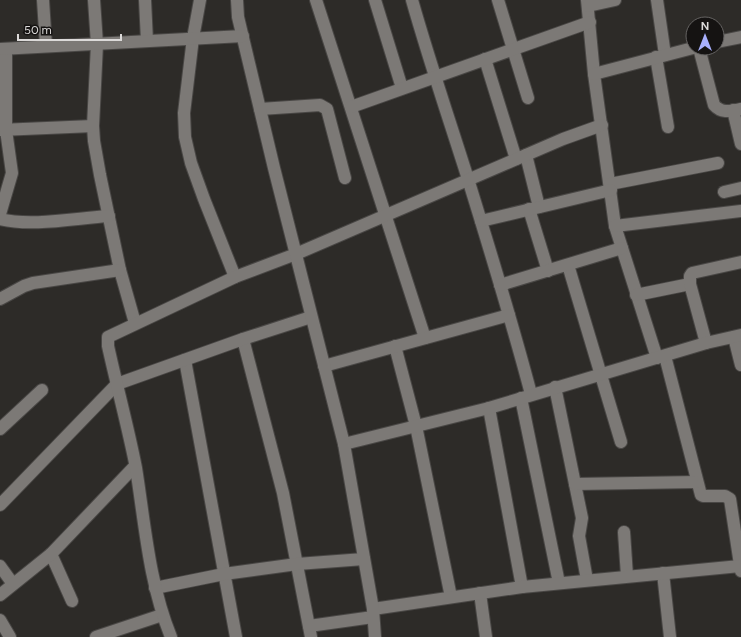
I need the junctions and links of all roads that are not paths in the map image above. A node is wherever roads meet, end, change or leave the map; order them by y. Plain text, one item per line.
1 (43, 0) edge
2 (94, 0) edge
3 (145, 0) edge
4 (200, 0) edge
5 (237, 0) edge
6 (316, 0) edge
7 (375, 0) edge
8 (412, 0) edge
9 (498, 0) edge
10 (614, 0) edge
11 (657, 0) edge
12 (588, 3) edge
13 (590, 22) junction
14 (243, 36) junction
15 (741, 37) edge
16 (193, 38) junction
17 (725, 40) edge
18 (147, 41) junction
19 (97, 44) junction
20 (46, 46) junction
21 (3, 49) edge
22 (512, 49) junction
23 (685, 50) edge
24 (661, 56) junction
25 (701, 56) edge
26 (485, 59) junction
27 (594, 74) junction
28 (435, 76) junction
29 (402, 88) junction
30 (528, 98) dead end
31 (351, 107) junction
32 (260, 109) junction
33 (737, 110) edge
34 (602, 125) junction
35 (93, 126) junction
36 (668, 127) dead end
37 (3, 130) edge
38 (741, 144) edge
39 (521, 157) junction
40 (718, 163) dead end
41 (6, 173) edge
42 (345, 178) dead end
43 (468, 180) junction
44 (610, 187) junction
45 (741, 188) edge
46 (724, 192) dead end
47 (534, 208) junction
48 (741, 212) edge
49 (0, 214) edge
50 (385, 214) junction
51 (109, 216) junction
52 (0, 219) edge
53 (481, 221) junction
54 (615, 226) junction
55 (622, 248) junction
56 (296, 254) junction
57 (741, 262) edge
58 (568, 265) junction
59 (120, 270) junction
60 (548, 271) junction
61 (235, 277) junction
62 (690, 284) junction
63 (500, 285) junction
64 (636, 295) junction
65 (0, 300) edge
66 (509, 315) junction
67 (311, 317) junction
68 (136, 324) junction
69 (738, 336) edge
70 (425, 338) junction
71 (243, 339) junction
72 (706, 343) junction
73 (395, 346) junction
74 (661, 357) junction
75 (184, 360) junction
76 (741, 365) edge
77 (324, 366) junction
78 (601, 374) junction
79 (117, 384) junction
80 (555, 387) junction
81 (42, 390) dead end
82 (526, 396) junction
83 (488, 408) junction
84 (416, 426) junction
85 (0, 429) edge
86 (621, 442) dead end
87 (344, 444) junction
88 (135, 466) junction
89 (697, 482) junction
90 (575, 484) junction
91 (0, 505) edge
92 (624, 532) dead end
93 (51, 554) junction
94 (364, 559) junction
95 (297, 564) junction
96 (0, 566) edge
97 (741, 568) edge
98 (663, 573) junction
99 (224, 574) junction
100 (627, 576) junction
101 (587, 580) junction
102 (559, 583) junction
103 (13, 584) junction
104 (522, 587) junction
105 (155, 588) junction
106 (480, 593) junction
107 (0, 595) edge
108 (451, 597) junction
109 (72, 602) dead end
110 (373, 613) junction
111 (162, 615) junction
112 (0, 620) edge
113 (310, 632) edge
114 (10, 637) edge
115 (96, 637) edge
116 (170, 637) edge
117 (236, 637) edge
118 (375, 637) edge
119 (486, 637) edge
120 (670, 637) edge

1 - 20 street
2 - 19 street
3 - 18 street
4 - 16 street
5 - 14 street
6 - 31 street
7 - 29 street
8 - 28 street
9 - 22 street
10 - 12 street
11 - 24 street
12 - 13 street
13 - 22 street
13 - 27 street
14 - 16 street
14 - 32 street
15 - 17 street
16 - 18 street
16 - 61 street
18 - 19 street
19 - 20 street
19 - 35 street
20 - 21 street
21 - 37 street
22 - 26 street
22 - 30 street
23 - 24 street
24 - 27 street
24 - 36 street
25 - 33 street
26 - 28 street
26 - 39 street
27 - 34 street
28 - 29 street
28 - 43 street
29 - 31 street
31 - 50 street
32 - 42 street
32 - 56 street
33 - 38 street
34 - 39 street
34 - 44 street
35 - 37 street
35 - 51 street
37 - 41 street
39 - 43 street
39 - 47 street
40 - 44 street
41 - 49 street
43 - 50 street
43 - 53 street
44 - 47 street
44 - 54 street
45 - 46 street
47 - 53 street
47 - 60 street
48 - 54 street
50 - 56 street
50 - 70 street
51 - 52 street
51 - 59 street
53 - 63 street
54 - 55 street
55 - 58 street
55 - 64 street
56 - 61 street
56 - 67 street
57 - 62 street
58 - 60 street
58 - 78 street
59 - 65 street
59 - 68 street
60 - 63 street
61 - 68 street
62 - 64 street
62 - 72 street
63 - 66 street
64 - 74 street
66 - 70 street
66 - 82 street
67 - 71 street
67 - 77 street
68 - 79 street
69 - 72 street
69 - 76 street
70 - 73 street
71 - 75 street
71 - 95 street
72 - 74 street
73 - 77 street
73 - 84 street
74 - 78 street
74 - 89 street
75 - 79 street
75 - 99 street
77 - 87 street
78 - 80 street
78 - 86 street
79 - 88 street
79 - 91 street
80 - 82 street
80 - 90 street
81 - 85 street
82 - 83 street
82 - 102 street
83 - 84 street
83 - 104 street
84 - 87 street
84 - 108 street
87 - 94 street
88 - 93 street
88 - 105 street
89 - 90 street
89 - 97 street
90 - 101 street
92 - 100 street
93 - 103 street
93 - 109 street
94 - 95 street
94 - 110 street
95 - 99 street
95 - 113 street
96 - 103 street
97 - 98 street
98 - 100 street
98 - 120 street
99 - 105 street
99 - 117 street
100 - 101 street
101 - 102 street
102 - 104 street
103 - 107 street
104 - 106 street
105 - 111 street
106 - 108 street
106 - 119 street
108 - 110 street
110 - 113 street
110 - 118 street
111 - 115 street
111 - 116 street
112 - 114 street

